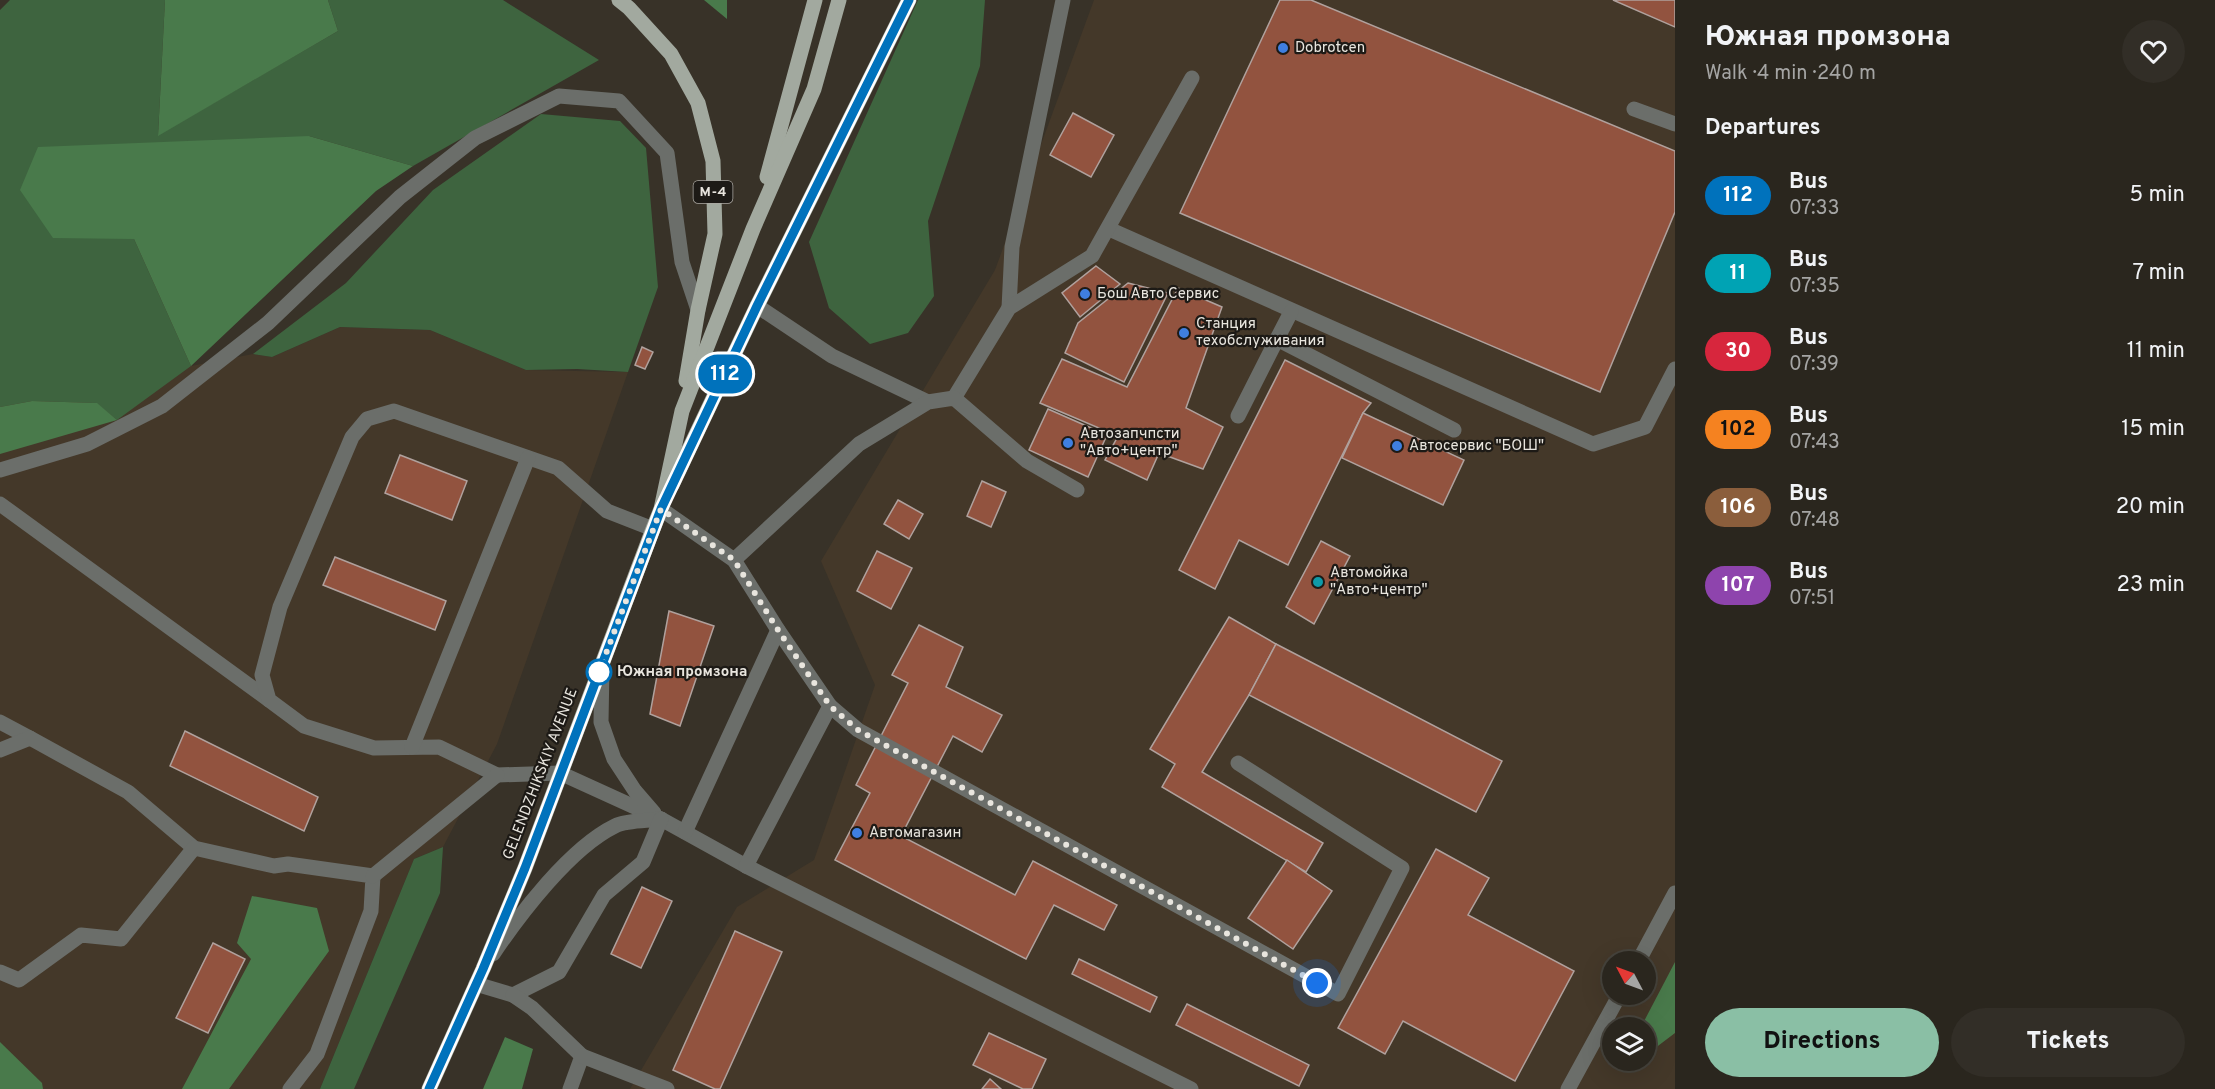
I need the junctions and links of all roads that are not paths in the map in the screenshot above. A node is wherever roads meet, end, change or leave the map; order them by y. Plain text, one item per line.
1 (619, 0) edge
2 (815, 0) edge
3 (839, 0) edge
4 (909, 0) edge
5 (1063, 0) edge
6 (1192, 78) dead end
7 (1635, 109) dead end
8 (1675, 124) edge
9 (753, 229) junction
10 (1109, 229) junction
11 (757, 306) junction
12 (1009, 308) junction
13 (698, 310) junction
14 (1291, 312) junction
15 (1277, 339) junction
16 (1675, 369) edge
17 (954, 398) junction
18 (928, 402) junction
19 (682, 411) junction
20 (1238, 416) dead end
21 (1454, 430) dead end
22 (528, 458) junction
23 (0, 470) edge
24 (1077, 490) dead end
25 (0, 504) edge
26 (661, 509) junction
27 (653, 529) junction
28 (734, 560) junction
29 (778, 630) junction
30 (602, 664) junction
31 (269, 700) junction
32 (830, 706) junction
33 (0, 722) edge
34 (30, 738) junction
35 (412, 747) junction
36 (0, 750) edge
37 (1238, 763) dead end
38 (560, 773) junction
39 (497, 775) junction
40 (661, 819) junction
41 (685, 832) junction
42 (194, 848) junction
43 (746, 866) junction
44 (373, 876) junction
45 (1675, 893) edge
46 (1644, 951) edge
47 (483, 969) junction
48 (0, 972) edge
49 (476, 984) junction
50 (513, 995) junction
51 (1614, 1005) edge
52 (582, 1056) junction
53 (290, 1089) edge
54 (429, 1089) edge
55 (570, 1089) edge
56 (667, 1089) edge
57 (1191, 1089) edge
58 (1568, 1089) edge

1 - 13 main road, М-4
2 - 9 main road
3 - 9 main road
4 - 11 main road
5 - 12 street
6 - 10 street
7 - 8 street
9 - 19 main road, GELENDZHIKSKIY AVENUE
10 - 12 street
10 - 14 street
11 - 18 street
11 - 26 main road
12 - 17 street
13 - 19 main road, М-4
13 - 23 street
14 - 15 street
14 - 16 street
15 - 20 street
15 - 21 street
17 - 18 street
17 - 24 street
18 - 28 street
19 - 26 main road, GELENDZHIKSKIY AVENUE
22 - 27 street
22 - 31 street
22 - 35 street
25 - 31 street
26 - 27 main road, GELENDZHIKSKIY AVENUE
26 - 28 street
27 - 30 main road, GELENDZHIKSKIY AVENUE
28 - 29 street
29 - 32 street
29 - 41 street
30 - 38 main road, GELENDZHIKSKIY AVENUE
30 - 40 street
31 - 35 street
32 - 37 street
32 - 43 street
33 - 34 street
34 - 36 street
34 - 42 street
35 - 39 street
38 - 39 street
38 - 40 street
38 - 47 main road, GELENDZHIKSKIY AVENUE
39 - 44 street
40 - 41 street
40 - 47 street
40 - 50 street
41 - 43 street
42 - 44 street
42 - 48 street
43 - 57 street
44 - 53 street
45 - 46 street
47 - 49 main road, GELENDZHIKSKIY AVENUE
49 - 50 street
49 - 54 main road, GELENDZHIKSKIY AVENUE
50 - 52 street
51 - 58 street
52 - 55 street
52 - 56 street

